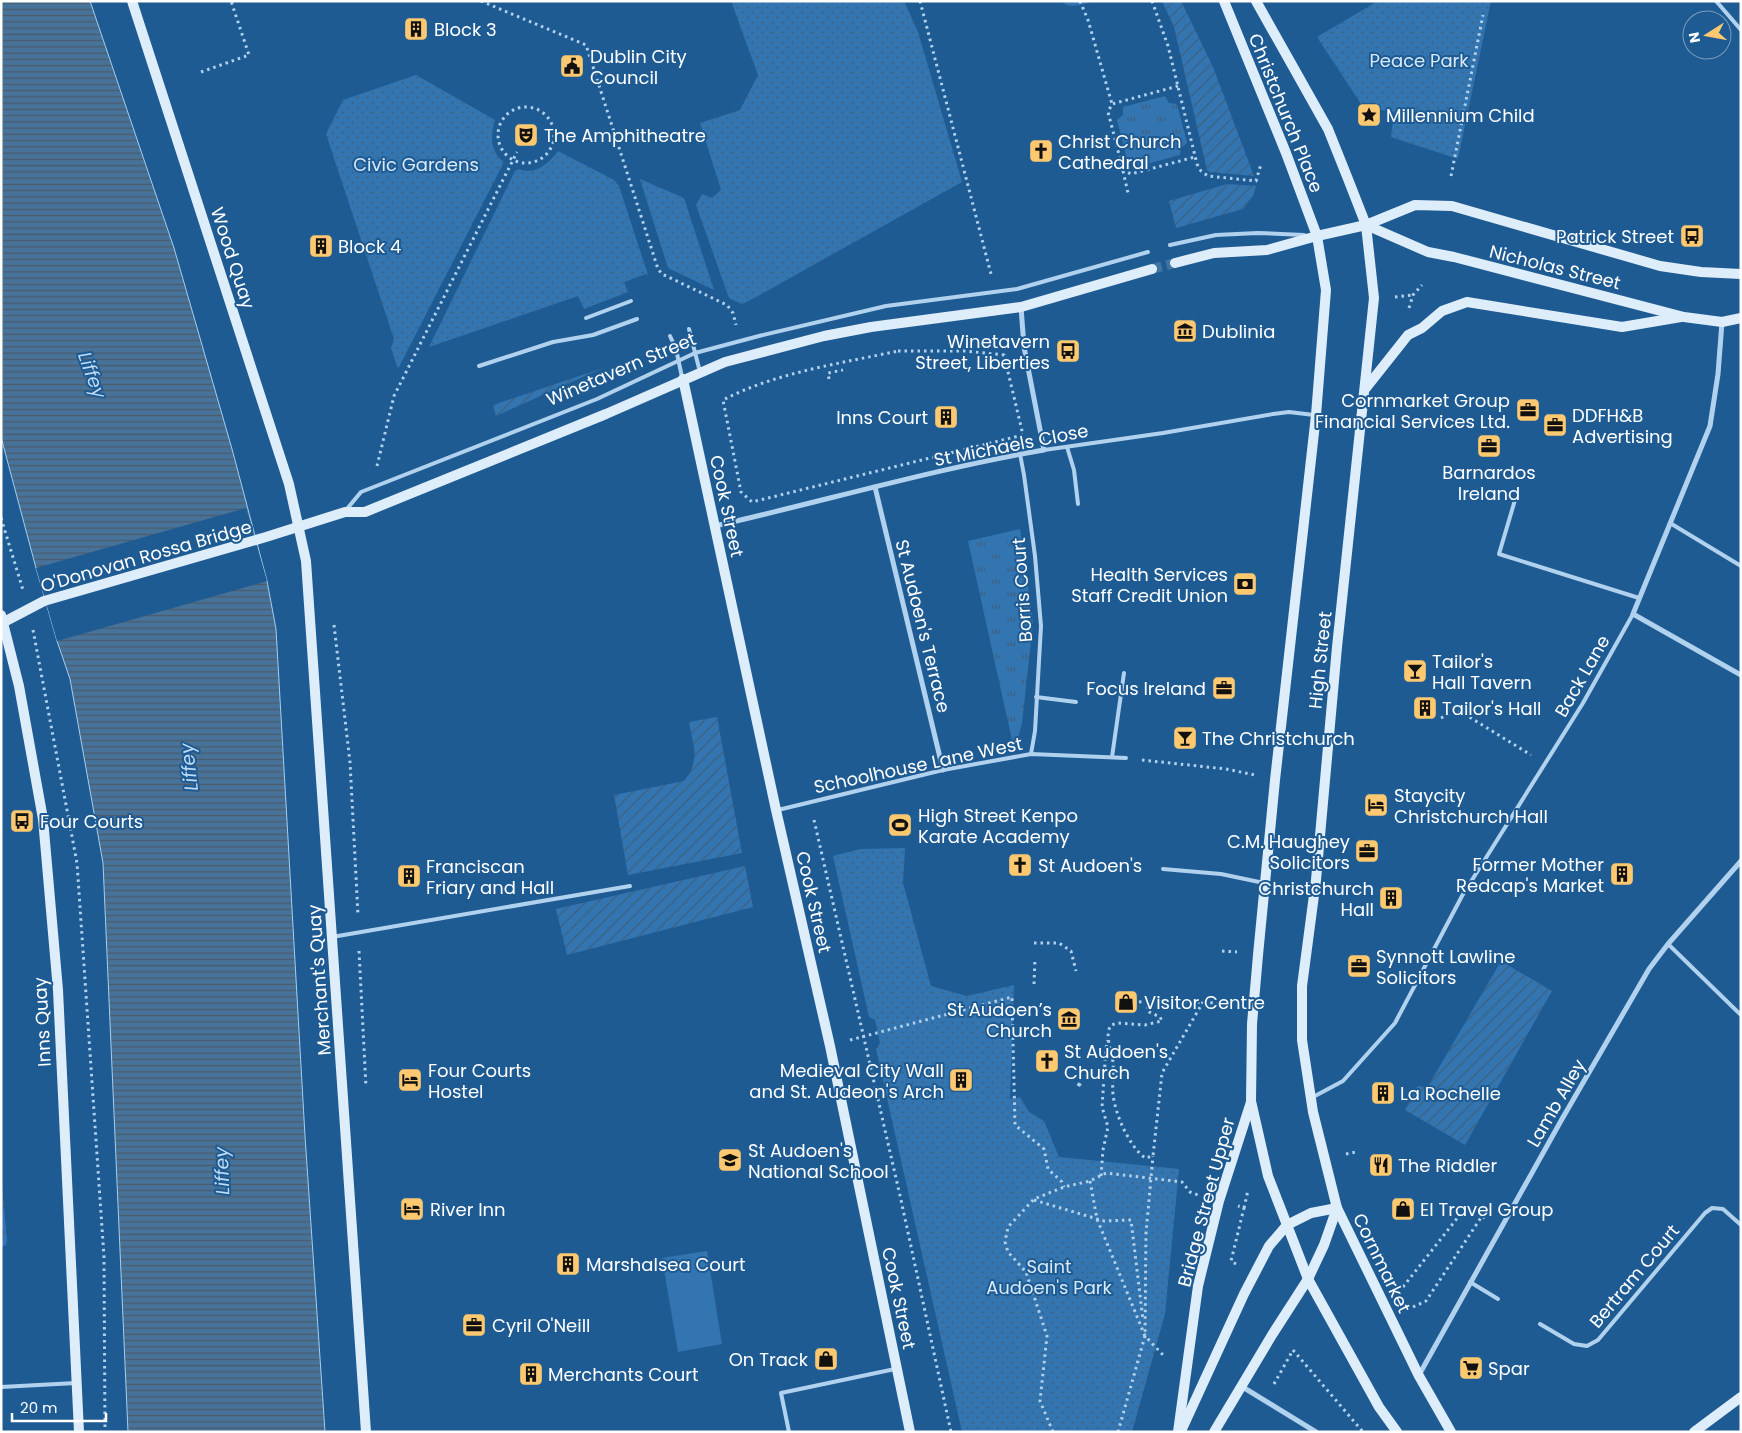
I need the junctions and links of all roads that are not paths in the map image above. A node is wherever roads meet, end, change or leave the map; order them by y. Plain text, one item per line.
1 (132, 1) edge
2 (1224, 1) edge
3 (1256, 1) edge
4 (1716, 1) edge
5 (1741, 30) edge
6 (1366, 225) junction
7 (1317, 236) junction
8 (1170, 245) dead end
9 (1148, 252) dead end
10 (1175, 263) tunnel mouth
11 (1152, 268) tunnel mouth
12 (1741, 274) edge
13 (631, 301) dead end
14 (1020, 306) junction
15 (1684, 317) junction
16 (586, 318) dead end
17 (1741, 318) edge
18 (637, 319) dead end
19 (1722, 322) junction
20 (689, 329) dead end
21 (670, 336) dead end
22 (695, 353) junction
23 (678, 360) junction
24 (479, 366) dead end
25 (700, 372) junction
26 (683, 379) junction
27 (1366, 388) junction
28 (1316, 416) junction
29 (1067, 447) junction
30 (1044, 450) junction
31 (1020, 454) junction
32 (875, 487) junction
33 (1515, 500) dead end
34 (1078, 504) dead end
35 (345, 512) junction
36 (1670, 524) junction
37 (299, 526) junction
38 (715, 526) junction
39 (1741, 566) edge
40 (1639, 598) junction
41 (1633, 614) junction
42 (2, 620) edge
43 (1124, 673) dead end
44 (1741, 675) edge
45 (1036, 698) junction
46 (1076, 702) dead end
47 (1031, 754) junction
48 (1112, 757) junction
49 (1126, 758) road end
50 (943, 770) junction
51 (776, 810) junction
52 (1741, 861) edge
53 (1163, 869) dead end
54 (1264, 883) junction
55 (630, 886) dead end
56 (332, 937) junction
57 (1668, 944) junction
58 (1741, 1015) edge
59 (1311, 1098) junction
60 (1251, 1101) junction
61 (1337, 1208) junction
62 (1287, 1225) junction
63 (1741, 1225) edge
64 (1308, 1279) junction
65 (1470, 1282) junction
66 (1498, 1300) dead end
67 (1540, 1324) dead end
68 (897, 1369) junction
69 (1419, 1376) junction
70 (77, 1383) junction
71 (1241, 1386) junction
72 (1, 1387) edge
73 (1741, 1397) edge
74 (79, 1432) edge
75 (366, 1432) edge
76 (788, 1432) edge
77 (910, 1432) edge
78 (1179, 1432) edge
79 (1214, 1432) edge
80 (1316, 1432) edge
81 (1397, 1432) edge
82 (1451, 1432) edge
83 (1694, 1432) edge

1 - 37 main road, Wood Quay
2 - 7 main road, Christchurch Place
3 - 6 main road, Christchurch Place
4 - 5 lane
6 - 7 main road, Nicholas Street
6 - 12 main road, Nicholas Street
6 - 15 main road, Nicholas Street
6 - 27 main road, High Street
7 - 8 lane
7 - 10 main road, Nicholas Street
7 - 28 main road, High Street
9 - 22 lane, Winetavern Street
11 - 14 main road, Winetavern Street
13 - 16 lane
14 - 25 main road, Winetavern Street
14 - 30 street
15 - 19 main road, Nicholas Street
15 - 27 main road
17 - 19 main road, Nicholas Street
18 - 24 lane
19 - 36 street, Back Lane
20 - 22 lane
21 - 23 lane
22 - 23 lane, Winetavern Street
22 - 25 lane
23 - 26 lane
23 - 35 lane, Winetavern Street
25 - 26 main road, Winetavern Street
26 - 35 main road, Winetavern Street
26 - 38 main road, Cook Street
27 - 59 main road, High Street
28 - 29 lane, St Michaels Close
28 - 54 main road, High Street
29 - 30 lane, St Michaels Close
29 - 34 lane
30 - 31 street, St Michaels Close
31 - 32 street, St Michaels Close
31 - 45 lane, Borris Court
32 - 38 street, St Michaels Close
32 - 50 street, St Audoen's Terrace
33 - 40 lane
35 - 37 main road, Winetavern Street
36 - 39 lane
36 - 40 street, Back Lane
37 - 42 main road, O'Donovan Rossa Bridge
37 - 56 main road, Merchant's Quay
38 - 51 main road, Cook Street
40 - 41 street, Back Lane
41 - 44 street
41 - 59 lane, Back Lane
42 - 70 main road, Inns Quay
43 - 48 lane
45 - 46 lane
45 - 47 lane, Borris Court
47 - 48 lane, Schoolhouse Lane West
47 - 50 lane, Schoolhouse Lane West
48 - 49 lane, Schoolhouse Lane West
50 - 51 lane, Schoolhouse Lane West
51 - 68 main road, Cook Street
52 - 57 street, Lamb Alley
53 - 54 lane
54 - 60 main road, High Street
55 - 56 lane
56 - 75 main road, Merchant's Quay
57 - 58 lane
57 - 65 street, Lamb Alley
59 - 61 main road, Cornmarket
60 - 62 main road
60 - 78 main road, Bridge Street Upper
61 - 62 main road
61 - 64 main road
61 - 69 main road, Cornmarket
62 - 64 main road
62 - 78 main road
63 - 67 lane, Bertram Court
64 - 71 main road
64 - 81 main road
65 - 66 lane
65 - 69 street, Lamb Alley
68 - 76 lane
68 - 77 main road, Cook Street
69 - 82 main road, Cornmarket
70 - 72 lane
70 - 74 main road, Inns Quay
71 - 79 main road
71 - 80 street
73 - 83 main road

